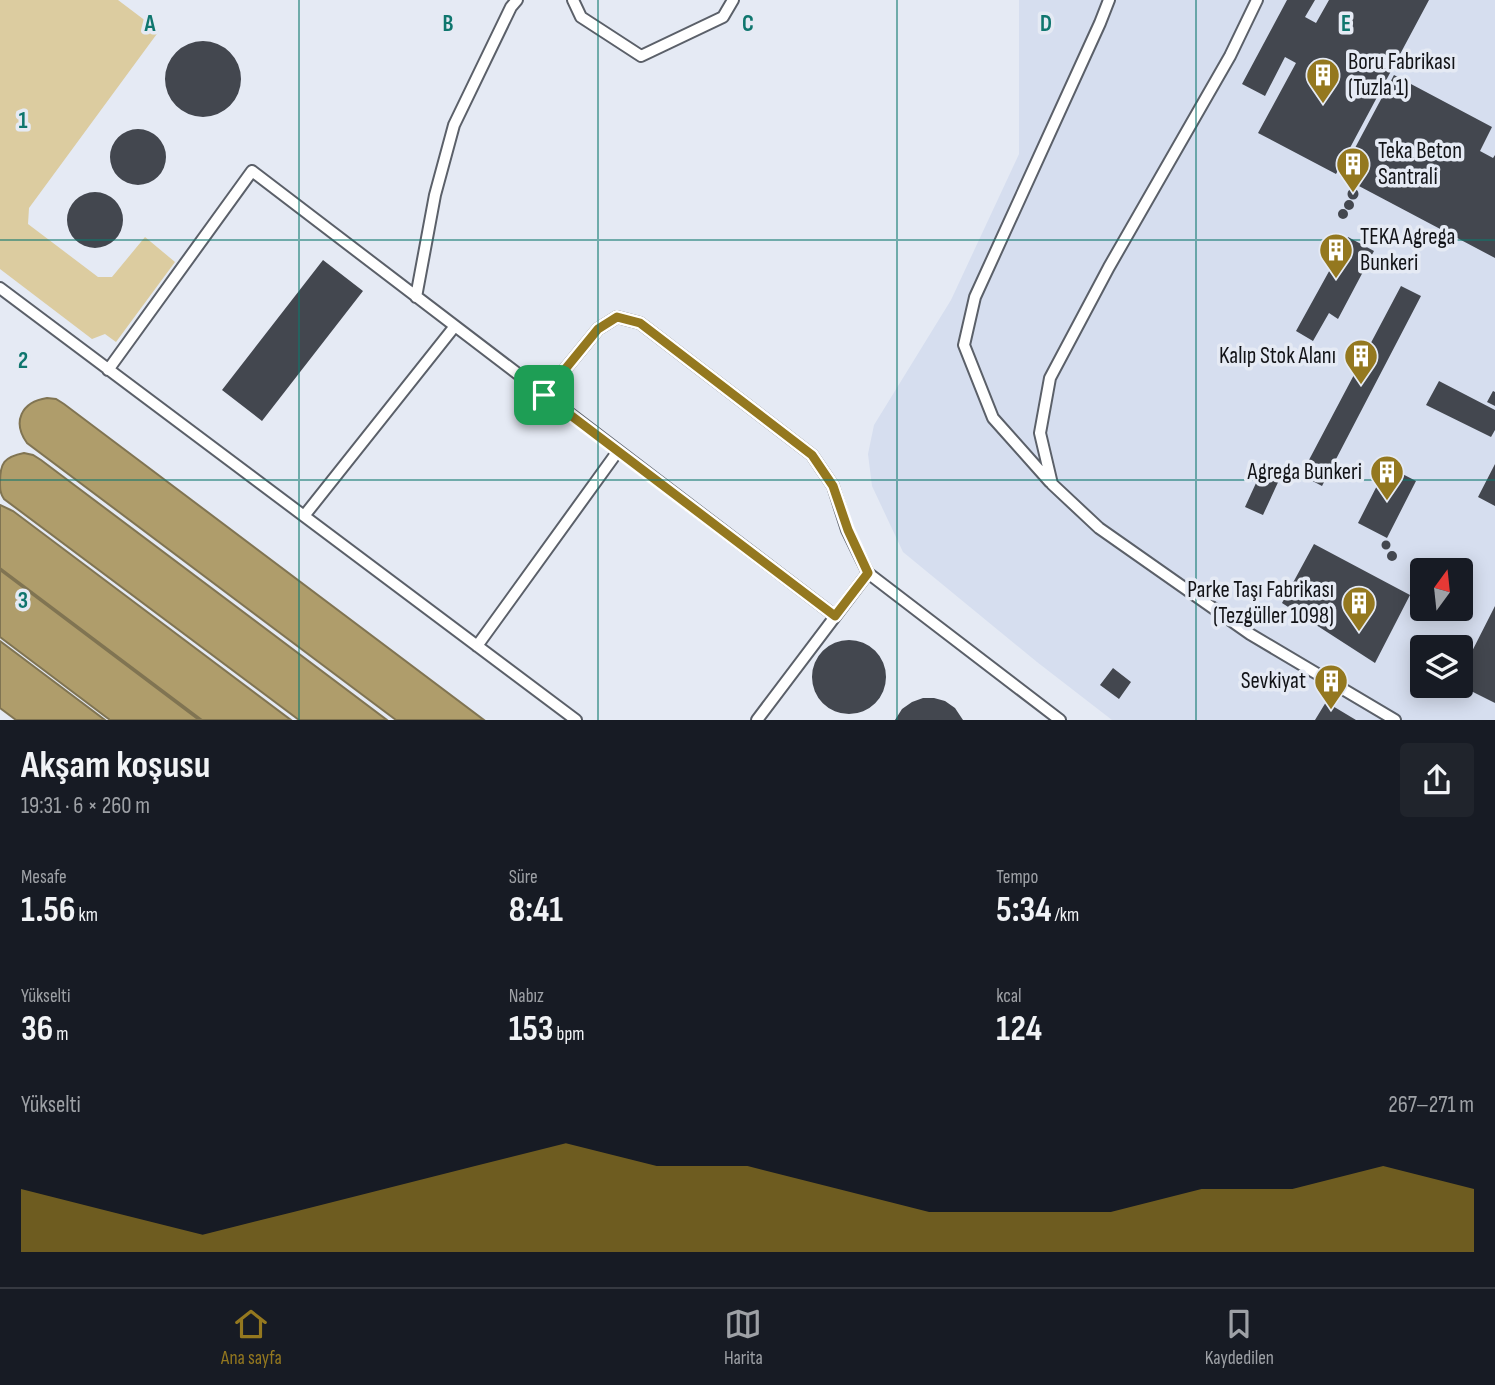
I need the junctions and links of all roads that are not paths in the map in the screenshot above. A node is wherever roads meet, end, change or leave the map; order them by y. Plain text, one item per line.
1 (517, 0) edge
2 (573, 0) edge
3 (733, 0) edge
4 (1109, 0) edge
5 (1256, 0) edge
6 (0, 288) edge
7 (416, 297) junction
8 (455, 326) junction
9 (108, 370) junction
10 (544, 395) junction
11 (618, 451) junction
12 (1052, 484) junction
13 (304, 516) junction
14 (868, 573) junction
15 (835, 616) junction
16 (477, 646) junction
17 (576, 720) edge
18 (757, 720) edge
19 (1060, 720) edge
20 (1395, 720) edge

1 - 7 lane
2 - 3 lane
4 - 12 lane
5 - 12 lane
6 - 9 lane
7 - 8 lane
7 - 9 lane
8 - 10 lane
8 - 13 lane
9 - 13 lane
10 - 11 lane
10 - 14 lane
11 - 15 lane
11 - 16 lane
12 - 20 lane
13 - 16 lane
14 - 15 lane
14 - 19 lane
15 - 18 lane
16 - 17 lane

